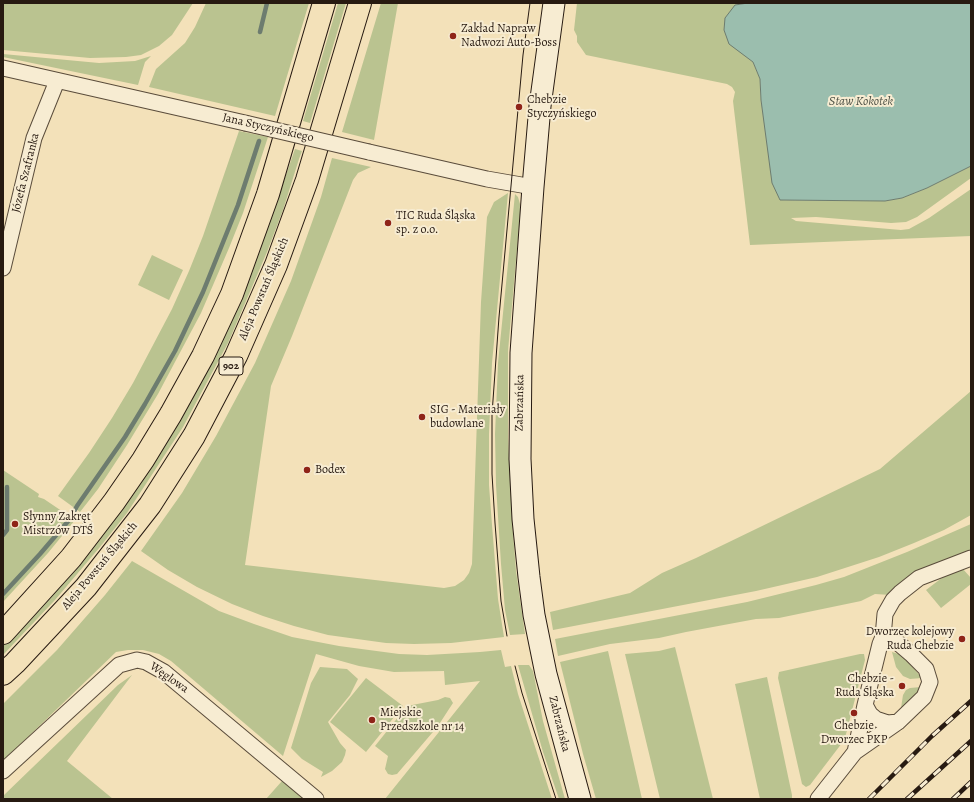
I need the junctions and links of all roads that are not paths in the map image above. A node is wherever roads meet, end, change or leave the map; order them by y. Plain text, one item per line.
1 (324, 3) edge
2 (360, 3) edge
3 (554, 3) edge
4 (3, 68) edge
5 (57, 81) junction
6 (533, 188) junction
7 (3, 268) edge
8 (971, 558) edge
9 (3, 633) edge
10 (883, 637) junction
11 (3, 674) edge
12 (864, 705) junction
13 (898, 722) junction
14 (855, 752) junction
15 (3, 771) edge
16 (316, 799) edge
17 (580, 799) edge
18 (818, 799) edge

1 - 9 main road, 902
2 - 11 main road, Aleja Powstań Śląskich / 902
3 - 6 main road, Zabrzańska
4 - 5 street, Jana Styczyńskiego
5 - 6 street, Jana Styczyńskiego, bridge
5 - 7 street, Józefa Szafranka
6 - 17 main road, Zabrzańska
8 - 10 street
10 - 12 street
10 - 13 street
12 - 13 street
12 - 14 street
13 - 14 street
14 - 18 street
15 - 16 street, Węglowa

